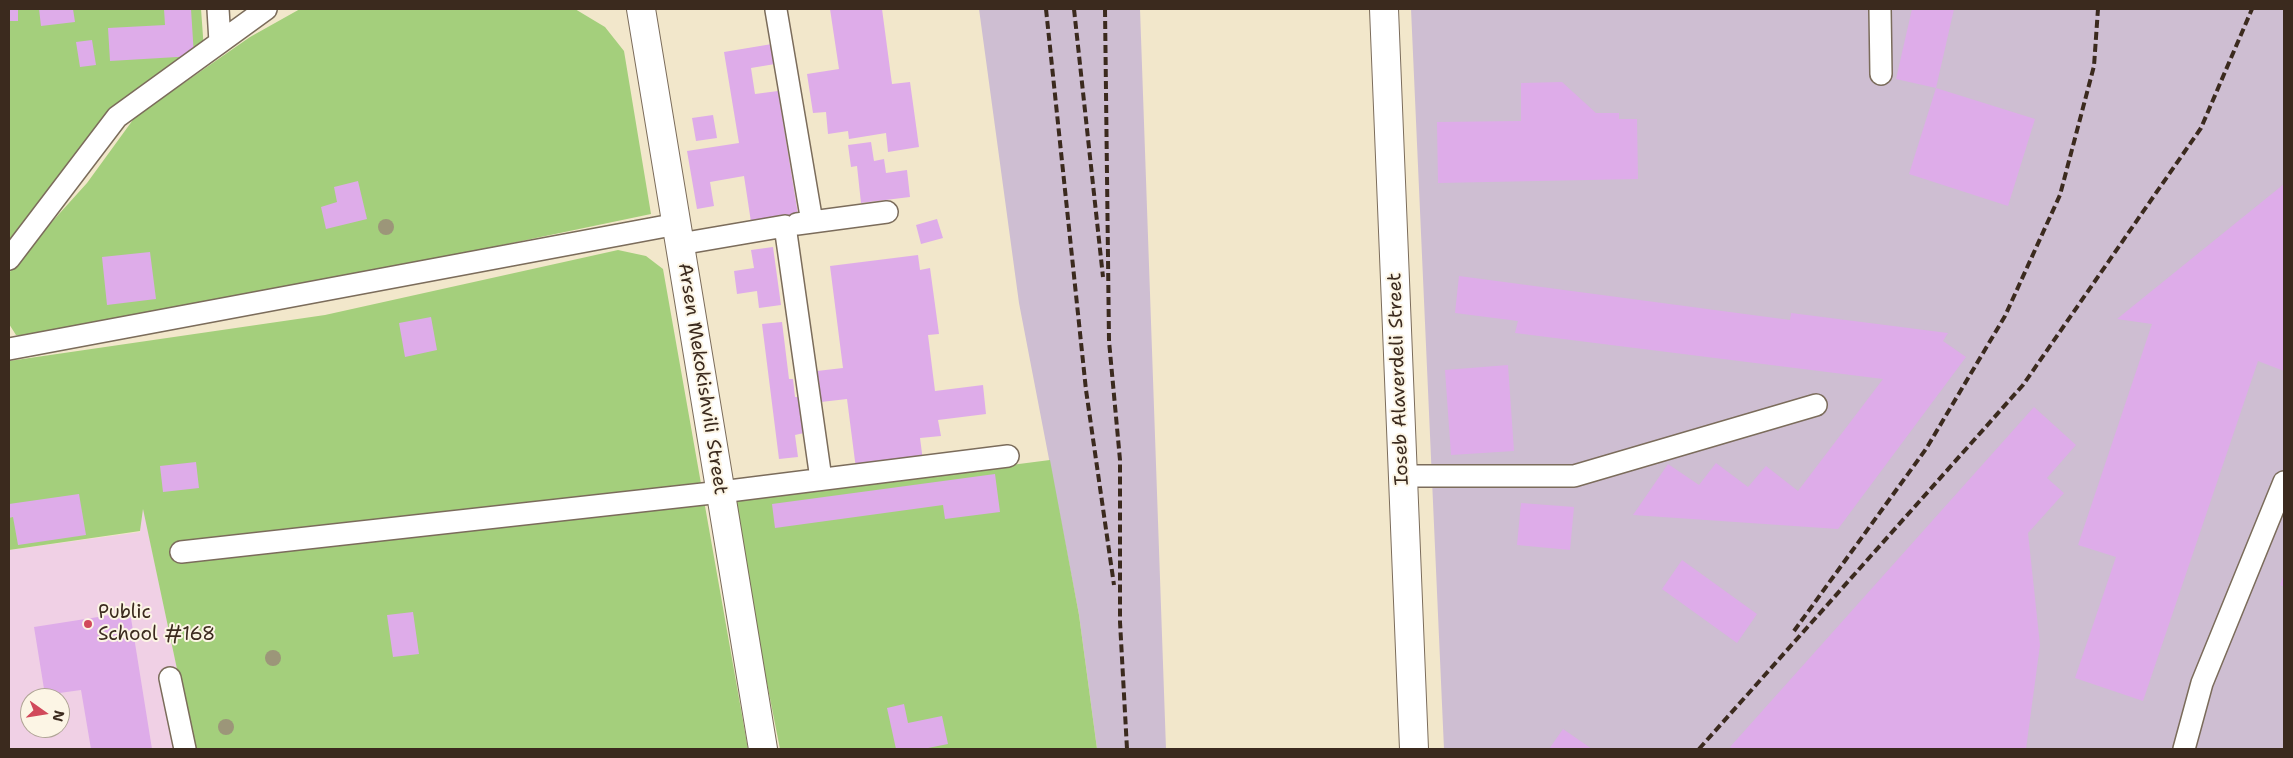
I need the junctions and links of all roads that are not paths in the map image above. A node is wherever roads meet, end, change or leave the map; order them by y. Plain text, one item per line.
1 (218, 9) edge
2 (266, 9) edge
3 (1384, 9) edge
4 (1880, 9) edge
5 (776, 10) edge
6 (637, 15) edge
7 (220, 42) junction
8 (1881, 74) dead end
9 (887, 212) dead end
10 (812, 222) junction
11 (785, 226) junction
12 (678, 234) junction
13 (9, 258) edge
14 (9, 349) edge
15 (1816, 405) dead end
16 (1008, 456) dead end
17 (1403, 476) junction
18 (821, 479) junction
19 (2284, 482) edge
20 (721, 492) junction
21 (181, 552) dead end
22 (170, 678) dead end
23 (185, 749) edge
24 (763, 749) edge
25 (1414, 749) edge
26 (2184, 749) edge

1 - 7 lane
2 - 7 lane
3 - 17 street, Ioseb Alaverdeli Street
4 - 8 lane
5 - 10 lane
6 - 12 street, Arsen Mekokishvili Street
7 - 13 lane
9 - 10 lane
10 - 11 lane
11 - 12 lane
11 - 18 lane
12 - 14 lane
12 - 20 street, Arsen Mekokishvili Street
15 - 17 lane
16 - 18 lane
17 - 25 street, Ioseb Alaverdeli Street
18 - 20 lane
19 - 26 lane
20 - 21 lane
20 - 24 street, Arsen Mekokishvili Street
22 - 23 lane

